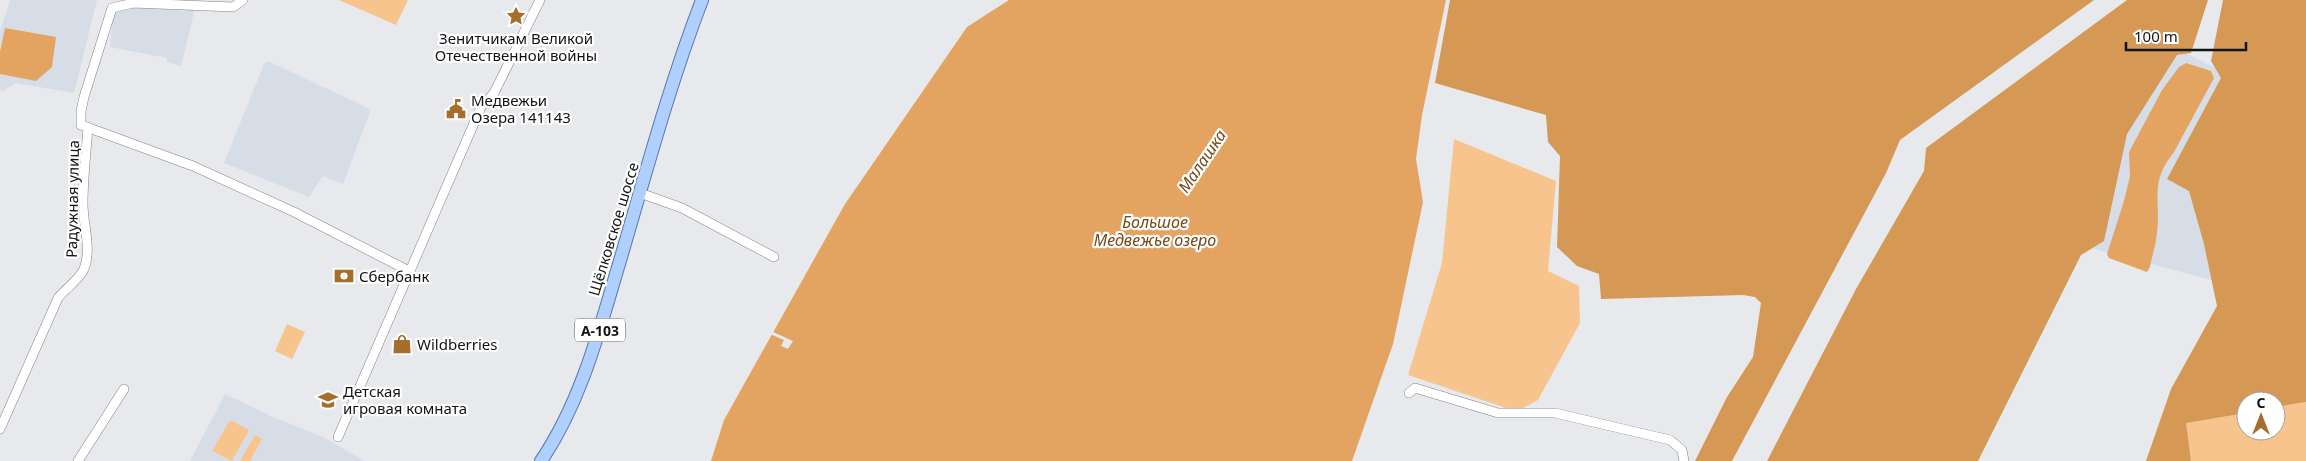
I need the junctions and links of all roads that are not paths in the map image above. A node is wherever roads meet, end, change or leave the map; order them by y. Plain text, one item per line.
1 (540, 0) edge
2 (702, 0) edge
3 (243, 1) edge
4 (133, 2) edge
5 (167, 2) edge
6 (88, 127) junction
7 (640, 193) junction
8 (774, 257) dead end
9 (411, 272) junction
10 (124, 389) dead end
11 (1409, 393) dead end
12 (0, 429) edge
13 (338, 437) dead end
14 (78, 461) edge
15 (541, 461) edge
16 (1684, 461) edge

1 - 9 street
2 - 7 main road, Щёлковское шоссе / А-103
3 - 5 street
4 - 5 street
4 - 6 street
6 - 9 street
6 - 12 street, Радужная улица
7 - 8 street
7 - 15 main road, Щёлковское шоссе / А-103
9 - 13 street
10 - 14 street
11 - 16 street

